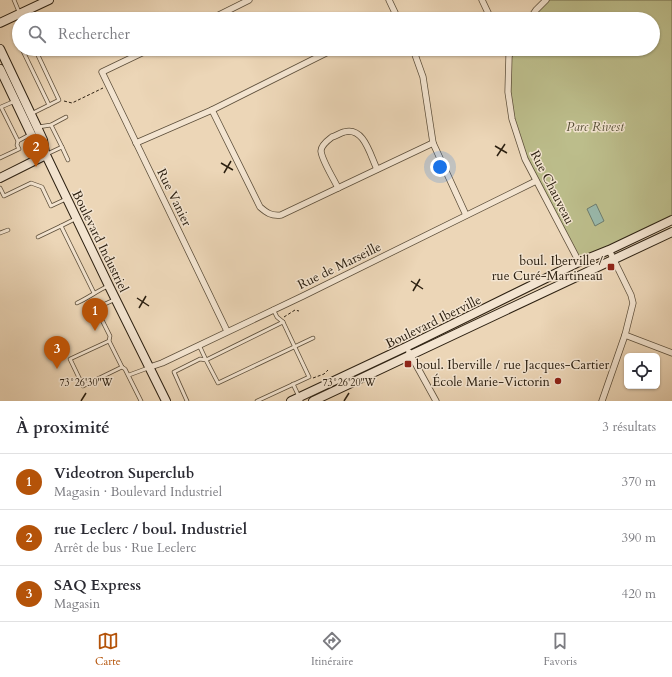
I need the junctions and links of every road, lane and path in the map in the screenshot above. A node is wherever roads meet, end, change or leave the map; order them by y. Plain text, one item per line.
1 (14, 0) edge
2 (49, 0) edge
3 (249, 0) edge
4 (389, 0) edge
5 (482, 0) edge
6 (546, 0) edge
7 (19, 12) edge
8 (28, 12) edge
9 (225, 12) edge
10 (394, 12) edge
11 (488, 12) edge
12 (535, 12) edge
13 (12, 19) edge
14 (0, 23) edge
15 (0, 49) edge
16 (25, 56) edge
17 (38, 56) edge
18 (135, 56) edge
19 (320, 56) edge
20 (415, 56) edge
21 (509, 56) edge
22 (0, 69) edge
23 (3, 81) edge
24 (108, 85) junction
25 (59, 100) junction
26 (16, 101) junction
27 (48, 105) junction
28 (1, 108) edge
29 (212, 110) junction
30 (31, 114) junction
31 (66, 117) dead end
32 (51, 125) junction
33 (37, 127) junction
34 (31, 134) junction
35 (18, 141) junction
36 (136, 143) junction
37 (433, 143) junction
38 (62, 147) junction
39 (46, 155) junction
40 (0, 158) edge
41 (68, 160) dead end
42 (376, 169) junction
43 (0, 178) edge
44 (536, 181) junction
45 (0, 188) edge
46 (338, 188) junction
47 (4, 196) junction
48 (67, 198) junction
49 (0, 199) edge
50 (466, 215) junction
51 (76, 218) junction
52 (672, 220) edge
53 (61, 226) junction
54 (8, 230) dead end
55 (672, 232) edge
56 (0, 233) edge
57 (38, 237) dead end
58 (608, 250) junction
59 (614, 260) junction
60 (579, 262) junction
61 (109, 286) junction
62 (94, 293) junction
63 (116, 299) junction
64 (77, 303) dead end
65 (273, 309) junction
66 (299, 311) dead end
67 (282, 321) junction
68 (227, 331) junction
69 (625, 335) junction
70 (313, 338) dead end
71 (109, 341) junction
72 (199, 345) junction
73 (294, 347) junction
74 (406, 347) junction
75 (672, 353) edge
76 (410, 356) junction
77 (206, 360) junction
78 (122, 367) junction
79 (150, 367) junction
80 (328, 370) dead end
81 (129, 375) junction
82 (309, 377) junction
83 (293, 384) junction
84 (186, 400) edge
85 (297, 400) edge
86 (141, 401) edge
87 (166, 401) edge
88 (181, 401) edge
89 (257, 401) edge
90 (313, 401) edge
91 (436, 401) edge
92 (602, 401) edge

1 - 7 lane
2 - 8 street
3 - 9 street
4 - 10 street
5 - 11 street
6 - 12 street
13 - 14 street
15 - 30 street, Boulevard Industriel
16 - 27 lane
17 - 25 lane
18 - 24 street, Rue Vanier
19 - 29 street
20 - 37 street
21 - 44 street, Rue Chauveau
22 - 23 street, Boulevard Industriel
23 - 26 street, Boulevard Industriel
24 - 25 path
24 - 36 street, Rue Vanier
25 - 27 lane
26 - 28 lane
26 - 34 street, Boulevard Industriel
27 - 30 lane
28 - 35 lane
29 - 36 street
29 - 46 street
30 - 33 street, Boulevard Industriel
31 - 32 lane
32 - 33 lane
32 - 38 lane
33 - 39 street, Boulevard Industriel
34 - 35 lane
34 - 39 street, Boulevard Industriel
35 - 40 lane
36 - 68 street, Rue Vanier
37 - 42 street
37 - 50 street
38 - 39 lane
38 - 41 lane
39 - 43 street
39 - 48 street, Boulevard Industriel
42 - 46 street
42 - 46 street
44 - 50 street, Rue de Marseille
44 - 60 street, Rue Chauveau
45 - 47 lane
47 - 48 lane
47 - 49 lane
48 - 51 street, Boulevard Industriel
50 - 65 street, Rue de Marseille
51 - 53 lane
51 - 61 street, Boulevard Industriel
52 - 58 street, Boulevard Iberville
53 - 57 lane
53 - 62 lane
54 - 56 lane
55 - 59 street, Boulevard Iberville
58 - 59 street
58 - 60 street, Boulevard Iberville
59 - 69 street
59 - 76 street, Boulevard Iberville
60 - 74 street, Boulevard Iberville
61 - 62 lane
61 - 63 street, Boulevard Industriel
62 - 64 lane
63 - 71 lane
63 - 79 street, Boulevard Industriel
65 - 67 lane
65 - 68 street, Rue de Marseille
66 - 67 path
67 - 73 lane
67 - 77 lane
68 - 72 street, Rue de Marseille
69 - 75 street
69 - 92 street
70 - 73 lane
71 - 78 lane
71 - 78 lane
72 - 77 lane
72 - 79 street, Rue de Marseille
73 - 77 lane
73 - 82 lane
74 - 76 street
74 - 85 street, Boulevard Iberville
76 - 90 street, Boulevard Iberville
76 - 91 street
77 - 84 lane
78 - 81 lane
79 - 81 lane
79 - 87 street, Boulevard Industriel
80 - 82 path
81 - 86 lane
82 - 83 lane
83 - 85 lane
83 - 89 lane
84 - 88 lane

